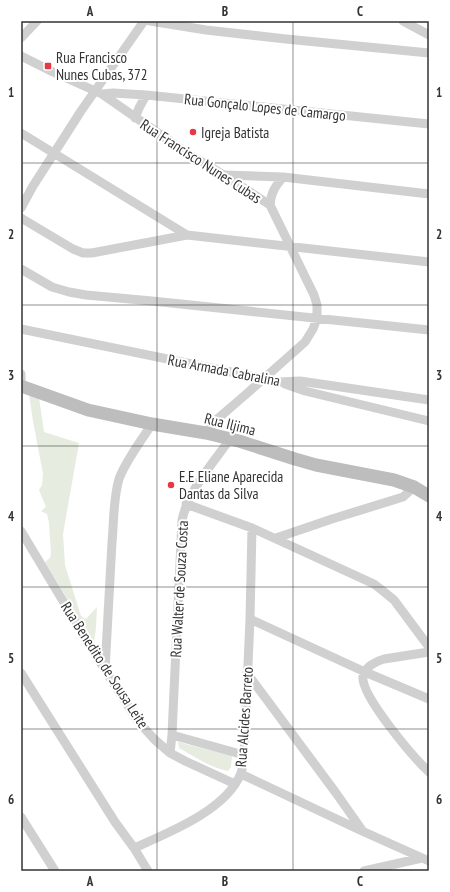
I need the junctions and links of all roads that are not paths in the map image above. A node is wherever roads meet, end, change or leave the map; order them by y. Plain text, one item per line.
1 (37, 21) edge
2 (144, 21) edge
3 (150, 21) edge
4 (403, 21) edge
5 (429, 35) edge
6 (21, 38) edge
7 (429, 52) edge
8 (21, 56) edge
9 (98, 92) junction
10 (146, 95) junction
11 (135, 118) junction
12 (429, 124) edge
13 (21, 133) edge
14 (54, 154) junction
15 (224, 175) junction
16 (283, 177) junction
17 (429, 194) edge
18 (270, 205) junction
19 (21, 208) edge
20 (21, 218) edge
21 (187, 235) junction
22 (290, 247) junction
23 (429, 262) edge
24 (21, 269) edge
25 (317, 318) junction
26 (21, 329) edge
27 (429, 330) edge
28 (21, 374) edge
29 (263, 379) junction
30 (280, 382) junction
31 (21, 386) edge
32 (429, 400) edge
33 (429, 420) edge
34 (152, 424) junction
35 (206, 433) junction
36 (230, 439) junction
37 (414, 487) junction
38 (429, 496) edge
39 (186, 504) junction
40 (252, 528) junction
41 (21, 531) edge
42 (276, 538) junction
43 (250, 619) junction
44 (429, 647) edge
45 (429, 652) edge
46 (105, 670) junction
47 (365, 672) junction
48 (21, 673) edge
49 (247, 673) junction
50 (429, 699) edge
51 (172, 735) junction
52 (170, 753) junction
53 (244, 755) junction
54 (429, 772) edge
55 (241, 774) junction
56 (235, 784) junction
57 (21, 818) edge
58 (362, 831) junction
59 (134, 848) junction
60 (425, 859) edge
61 (55, 871) edge
62 (148, 871) edge
63 (364, 871) edge

1 - 6 street
2 - 9 street
3 - 7 street
4 - 5 street
8 - 9 street
9 - 10 street, Rua Gonçalo Lopes de Camargo
9 - 11 street, Rua Francisco Nunes Cubas
9 - 14 street
10 - 11 street
10 - 12 street, Rua Gonçalo Lopes de Camargo
11 - 15 street, Rua Francisco Nunes Cubas
13 - 14 street
14 - 19 street
14 - 21 street
15 - 16 street
15 - 18 street, Rua Francisco Nunes Cubas
16 - 17 street
16 - 18 street
18 - 22 street, Rua Francisco Nunes Cubas
20 - 21 street
21 - 22 street
22 - 23 street
22 - 25 street, Rua Francisco Nunes Cubas
24 - 25 street
25 - 27 street
25 - 29 street
26 - 29 street, Rua Armada Cabralina
28 - 31 street
29 - 30 street, Rua Armada Cabralina
29 - 35 street
30 - 32 street, Rua Armada Cabralina
30 - 33 street
31 - 34 main road, Rua Iljima
34 - 35 main road, Rua Iljima
34 - 46 street
35 - 36 main road, Rua Iljima
36 - 37 main road, Rua Iljima
36 - 39 street, Rua Walter de Souza Costa
37 - 38 main road, Rua Iljima
37 - 42 street
39 - 40 street
39 - 51 street, Rua Walter de Souza Costa
40 - 42 street
40 - 43 street, Rua Alcides Barreto
41 - 46 street, Rua Benedito de Sousa Leite
42 - 44 street
43 - 47 street
43 - 49 street, Rua Alcides Barreto
45 - 47 street
46 - 52 street, Rua Benedito de Sousa Leite
47 - 50 street
47 - 54 street
48 - 59 street
49 - 53 street, Rua Alcides Barreto
49 - 58 street
51 - 52 street, Rua Walter de Souza Costa
51 - 53 street
52 - 56 street, Rua Benedito de Sousa Leite
53 - 55 street, Rua Alcides Barreto
55 - 56 street, Rua Alcides Barreto
55 - 58 street
56 - 59 street, Rua Alcides Barreto
57 - 61 street
58 - 60 street
59 - 62 street
60 - 63 street

